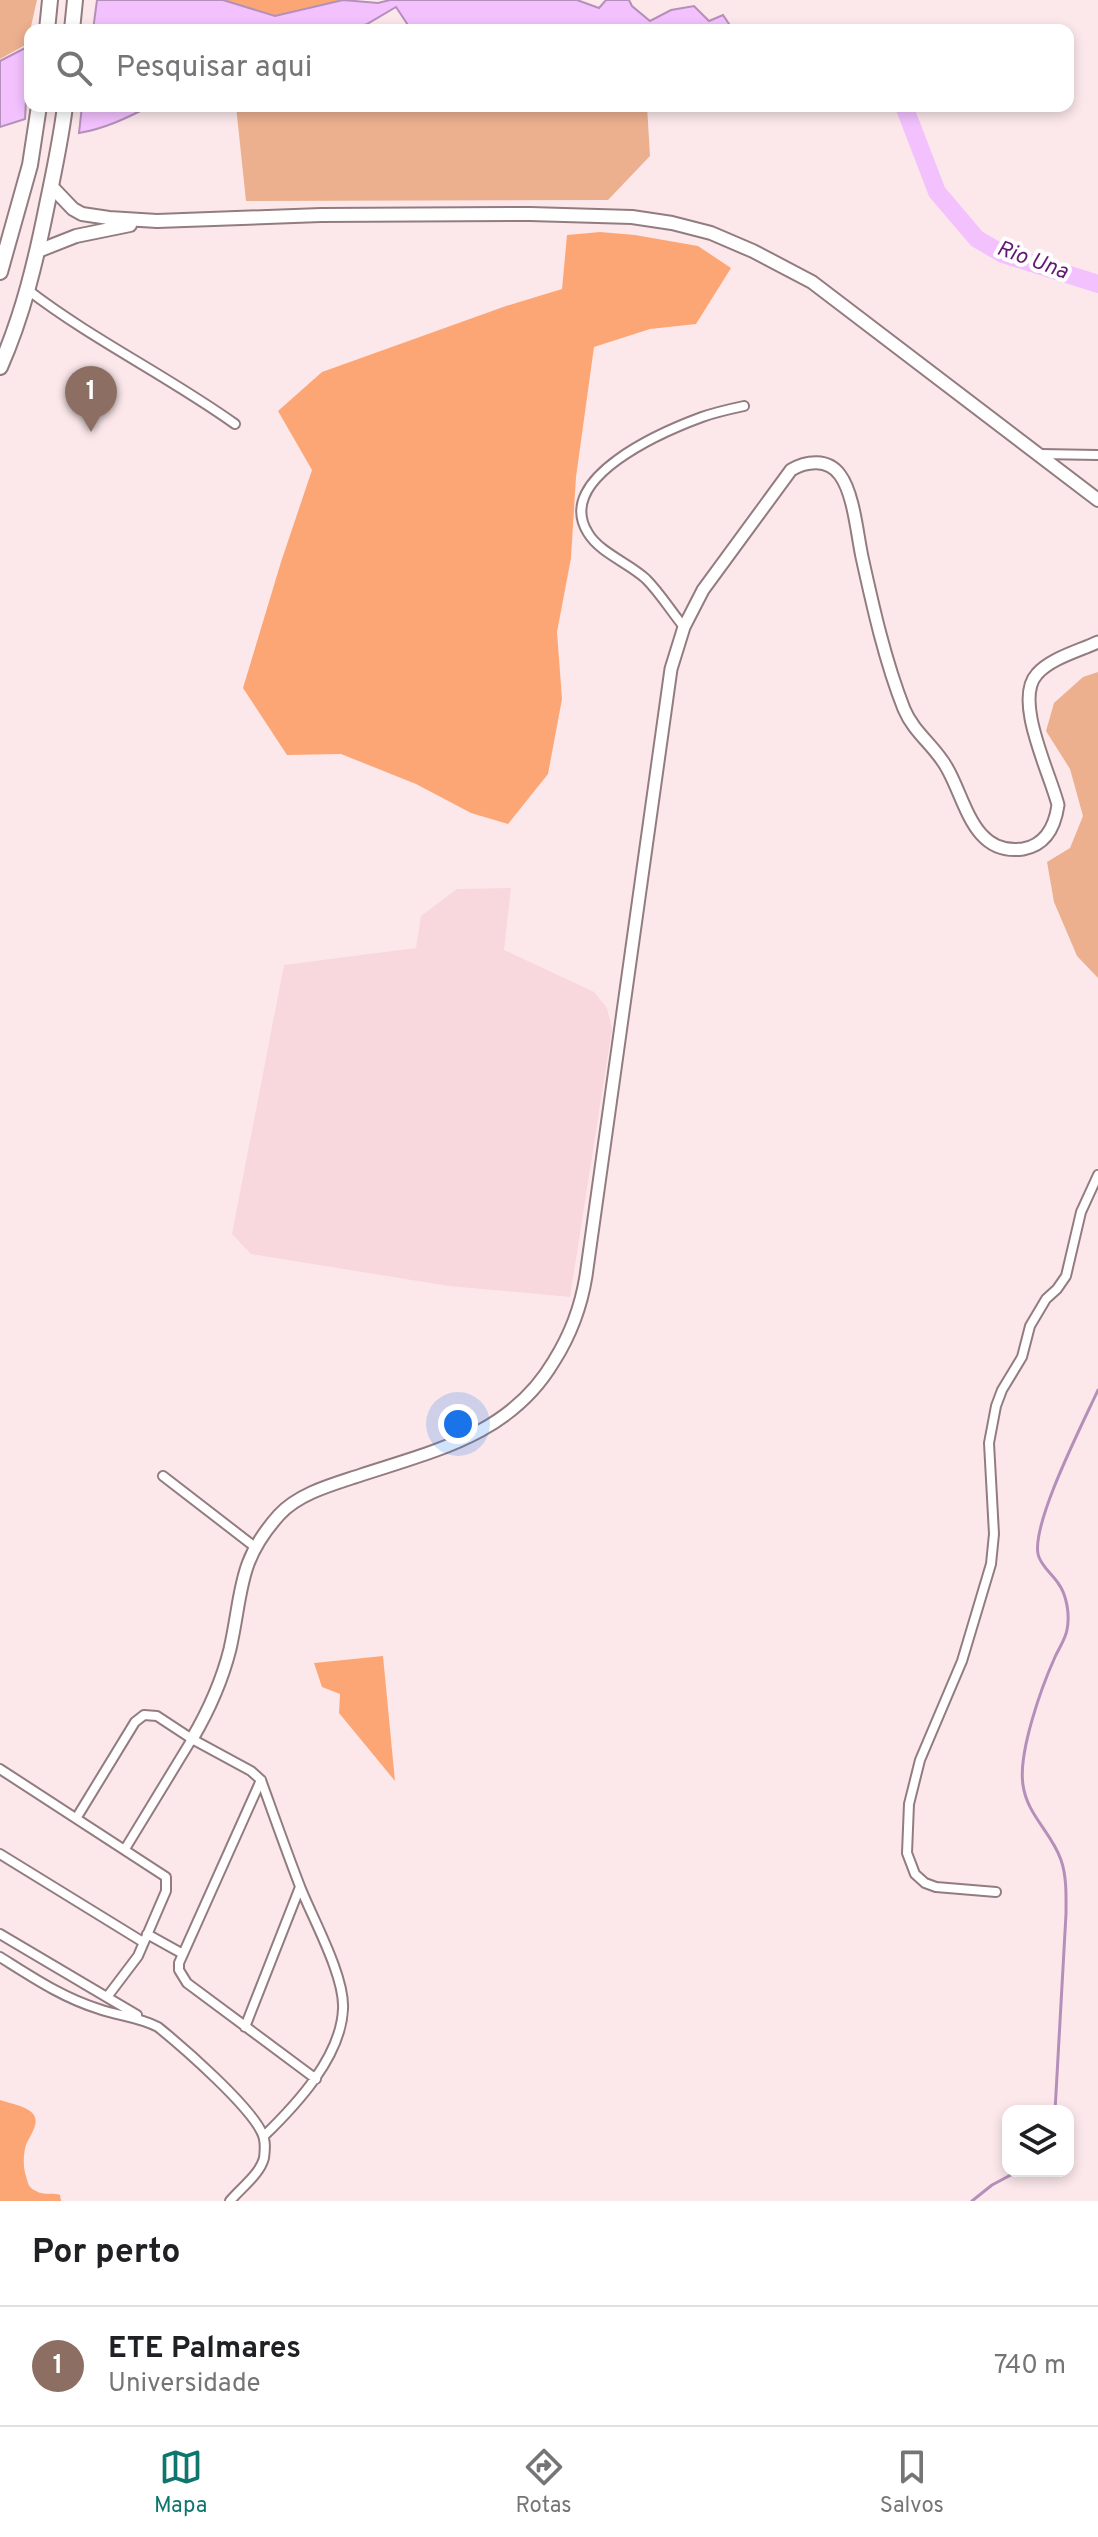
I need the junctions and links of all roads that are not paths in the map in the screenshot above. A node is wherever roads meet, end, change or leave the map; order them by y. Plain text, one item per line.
1 (50, 0) edge
2 (75, 0) edge
3 (48, 24) edge
4 (73, 24) edge
5 (38, 112) edge
6 (64, 112) edge
7 (51, 186) junction
8 (157, 221) junction
9 (38, 251) junction
10 (0, 272) edge
11 (28, 290) junction
12 (0, 367) edge
13 (744, 406) dead end
14 (235, 424) dead end
15 (1040, 454) junction
16 (1098, 455) edge
17 (1098, 500) edge
18 (684, 627) junction
19 (1098, 642) edge
20 (1098, 1175) edge
21 (163, 1476) dead end
22 (255, 1547) junction
23 (192, 1739) junction
24 (0, 1769) edge
25 (261, 1780) junction
26 (77, 1817) junction
27 (125, 1849) junction
28 (0, 1854) edge
29 (300, 1887) junction
30 (996, 1892) dead end
31 (0, 1934) edge
32 (145, 1938) junction
33 (183, 1954) junction
34 (0, 1957) edge
35 (107, 1997) junction
36 (145, 2020) junction
37 (245, 2027) junction
38 (316, 2079) junction
39 (264, 2136) junction
40 (230, 2201) edge

1 - 3 highway
2 - 4 highway
5 - 10 highway
6 - 7 highway
7 - 8 main road
7 - 9 highway
8 - 9 main road
8 - 15 main road
9 - 11 highway
11 - 12 highway
11 - 14 street
13 - 18 street
15 - 16 street
15 - 17 main road
18 - 19 street
18 - 22 street
20 - 30 street
21 - 22 street
22 - 23 street
23 - 25 street
23 - 26 street
23 - 27 street
24 - 26 street
25 - 29 street
25 - 33 street
26 - 27 street
27 - 32 street
28 - 32 street
29 - 37 street
29 - 38 street
31 - 35 street
32 - 33 street
32 - 35 street
33 - 37 street
34 - 36 street
35 - 36 street
36 - 39 street
37 - 38 street
38 - 39 street
39 - 40 street

